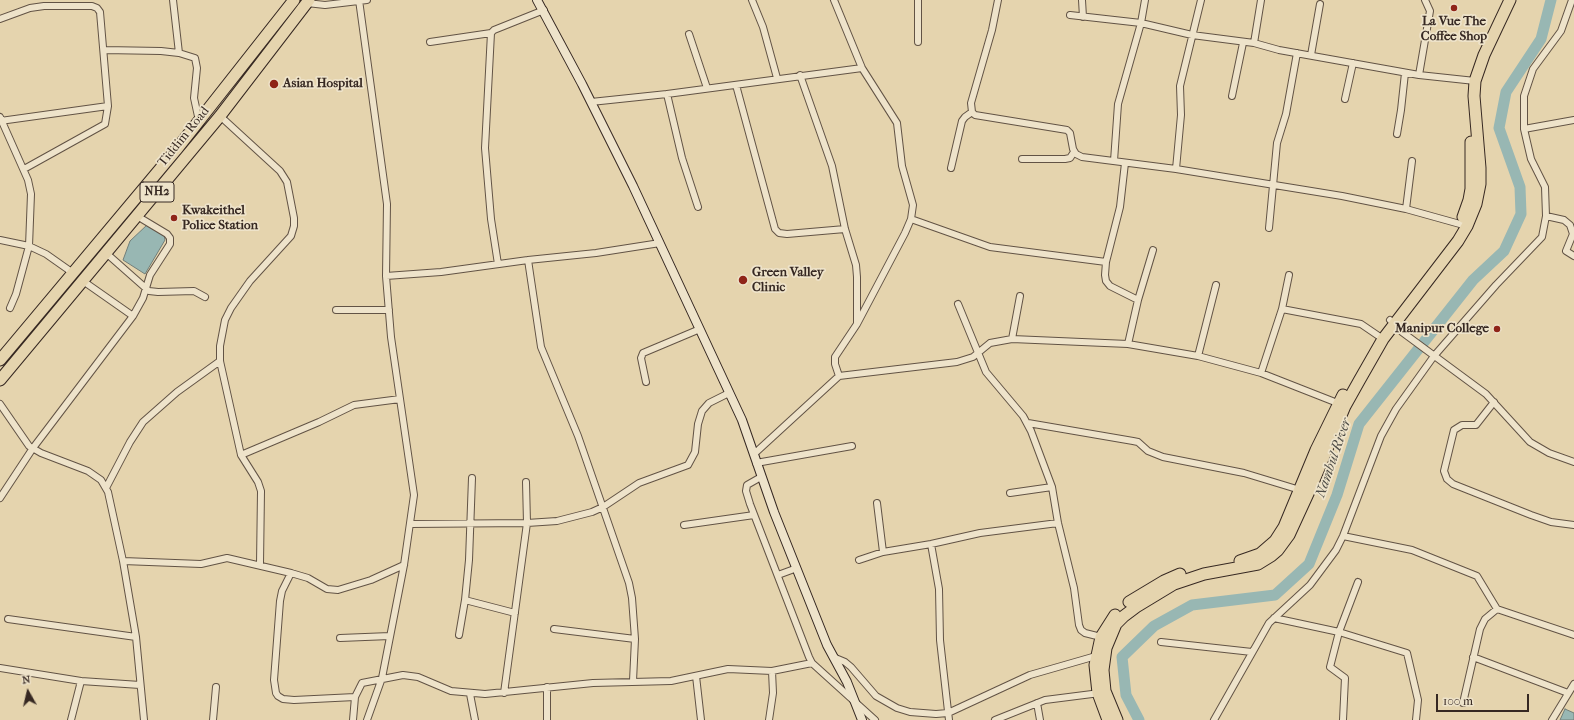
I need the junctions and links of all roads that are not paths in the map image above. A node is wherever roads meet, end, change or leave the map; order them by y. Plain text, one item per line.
1 (173, 0) edge
2 (294, 0) edge
3 (367, 0) edge
4 (537, 0) edge
5 (752, 0) edge
6 (834, 0) edge
7 (918, 0) edge
8 (998, 0) edge
9 (1082, 0) edge
10 (1145, 0) edge
11 (1201, 0) edge
12 (1261, 0) edge
13 (1425, 0) edge
14 (1502, 0) edge
15 (1510, 0) edge
16 (1572, 0) edge
17 (308, 1) edge
18 (359, 1) edge
19 (1320, 4) dead end
20 (544, 10) junction
21 (1070, 15) dead end
22 (1083, 17) junction
23 (0, 18) edge
24 (1141, 23) junction
25 (491, 33) junction
26 (689, 34) dead end
27 (1192, 35) junction
28 (430, 42) dead end
29 (918, 42) dead end
30 (1243, 43) junction
31 (1254, 43) junction
32 (104, 50) junction
33 (179, 53) junction
34 (1297, 53) junction
35 (1311, 55) junction
36 (1353, 63) junction
37 (862, 68) junction
38 (1405, 73) junction
39 (800, 75) junction
40 (1419, 75) junction
41 (777, 78) junction
42 (1471, 81) junction
43 (736, 85) junction
44 (707, 88) junction
45 (667, 94) junction
46 (1232, 96) dead end
47 (1345, 99) dead end
48 (591, 102) junction
49 (108, 106) junction
50 (972, 112) junction
51 (220, 116) junction
52 (0, 119) edge
53 (1574, 120) edge
54 (200, 121) junction
55 (1524, 129) junction
56 (1397, 134) dead end
57 (1074, 152) junction
58 (1022, 160) dead end
59 (1114, 161) junction
60 (1412, 161) dead end
61 (1126, 163) junction
62 (951, 168) dead end
63 (24, 169) junction
64 (1176, 169) junction
65 (1273, 185) junction
66 (698, 207) dead end
67 (1406, 209) junction
68 (137, 216) junction
69 (1546, 216) junction
70 (911, 220) junction
71 (1463, 225) junction
72 (1269, 228) dead end
73 (845, 229) junction
74 (0, 240) edge
75 (660, 243) junction
76 (29, 246) junction
77 (1153, 250) dead end
78 (106, 253) junction
79 (1574, 256) edge
80 (528, 260) junction
81 (1106, 262) junction
82 (498, 264) junction
83 (74, 273) junction
84 (1289, 275) dead end
85 (386, 276) junction
86 (83, 281) junction
87 (1216, 285) dead end
88 (146, 289) junction
89 (1020, 296) dead end
90 (205, 297) dead end
91 (1138, 300) junction
92 (958, 304) dead end
93 (10, 308) dead end
94 (1282, 309) junction
95 (336, 310) dead end
96 (389, 310) junction
97 (132, 316) junction
98 (1392, 322) junction
99 (857, 324) junction
100 (700, 329) junction
101 (1381, 337) junction
102 (1012, 339) junction
103 (1128, 344) junction
104 (979, 354) junction
105 (1433, 355) junction
106 (1198, 356) junction
107 (0, 360) edge
108 (220, 361) junction
109 (1260, 373) junction
110 (839, 376) junction
111 (0, 380) edge
112 (646, 382) dead end
113 (729, 392) junction
114 (400, 399) junction
115 (1494, 402) junction
116 (0, 404) edge
117 (1342, 405) junction
118 (1028, 423) junction
119 (852, 446) dead end
120 (34, 449) junction
121 (754, 454) junction
122 (241, 455) junction
123 (1574, 462) edge
124 (756, 463) junction
125 (472, 478) dead end
126 (760, 478) junction
127 (526, 482) dead end
128 (1052, 487) junction
129 (106, 488) junction
130 (1300, 490) junction
131 (1010, 493) dead end
132 (0, 498) edge
133 (877, 503) dead end
134 (603, 507) junction
135 (754, 515) junction
136 (471, 523) junction
137 (527, 523) junction
138 (1058, 523) junction
139 (411, 524) junction
140 (684, 525) dead end
141 (1574, 525) edge
142 (1343, 536) junction
143 (931, 544) junction
144 (883, 552) junction
145 (859, 560) dead end
146 (123, 561) junction
147 (260, 564) junction
148 (404, 565) junction
149 (794, 569) junction
150 (291, 573) junction
151 (778, 575) junction
152 (1358, 582) dead end
153 (465, 600) junction
154 (1497, 609) junction
155 (514, 613) junction
156 (1274, 618) junction
157 (8, 619) dead end
158 (554, 629) dead end
159 (1339, 632) junction
160 (1574, 634) edge
161 (459, 635) dead end
162 (390, 636) junction
163 (136, 637) junction
164 (1101, 637) junction
165 (340, 638) dead end
166 (635, 639) junction
167 (1161, 642) dead end
168 (1252, 652) junction
169 (1096, 656) junction
170 (833, 657) junction
171 (1473, 657) junction
172 (812, 663) junction
173 (0, 668) edge
174 (772, 671) junction
175 (696, 676) junction
176 (382, 678) junction
177 (81, 681) junction
178 (633, 681) junction
179 (140, 684) junction
180 (1574, 684) edge
181 (216, 687) dead end
182 (546, 687) junction
183 (504, 692) junction
184 (1102, 692) junction
185 (1568, 693) junction
186 (470, 694) junction
187 (355, 697) junction
188 (856, 703) junction
189 (1037, 703) junction
190 (1463, 703) dead end
191 (474, 715) edge
192 (949, 717) edge
193 (71, 720) edge
194 (144, 720) edge
195 (213, 720) edge
196 (353, 720) edge
197 (367, 720) edge
198 (547, 720) edge
199 (701, 720) edge
200 (769, 720) edge
201 (862, 720) edge
202 (875, 720) edge
203 (995, 720) edge
204 (1040, 720) edge
205 (1108, 720) edge
206 (1117, 720) edge
207 (1214, 720) edge
208 (1343, 720) edge
209 (1416, 720) edge
210 (1552, 720) edge

1 - 33 street
2 - 54 highway, Tiddim Road / NH2
3 - 18 street
4 - 20 street
5 - 41 street
6 - 37 street
7 - 29 street
8 - 50 street
9 - 22 street
10 - 24 street
11 - 27 street
12 - 31 street
13 - 40 street
14 - 42 highway
15 - 42 highway
16 - 55 street
17 - 18 street
17 - 51 highway, Tiddim Road / NH2
18 - 85 street
19 - 35 street
20 - 25 street
20 - 48 street
21 - 22 street
22 - 24 street
23 - 32 street
24 - 27 street
24 - 59 street
25 - 28 street
25 - 82 street
26 - 44 street
27 - 30 street
27 - 64 street
30 - 31 street
30 - 46 street
31 - 34 street
32 - 33 street
32 - 49 street
33 - 54 street
34 - 35 street
34 - 65 street
35 - 36 street
36 - 38 street
36 - 47 street
37 - 39 street
37 - 70 street
38 - 40 street
38 - 56 street
39 - 41 street
39 - 73 street
40 - 42 street
41 - 43 street
42 - 71 highway
43 - 44 street
43 - 73 street
44 - 45 street
45 - 48 street
45 - 66 street
48 - 75 street
49 - 52 street
49 - 63 street
50 - 57 street
50 - 62 street
51 - 68 highway, Tiddim Road / NH2
51 - 108 street
52 - 63 street
53 - 55 street
54 - 83 highway, Tiddim Road / NH2
55 - 69 street
57 - 58 street
57 - 59 street
59 - 61 street
60 - 67 street
61 - 64 street
61 - 81 street
63 - 76 street
64 - 65 street
65 - 67 street
65 - 72 street
67 - 71 street
68 - 78 highway, Tiddim Road / NH2
68 - 88 street
69 - 79 street
69 - 105 street
70 - 81 street
70 - 99 street
71 - 98 highway
73 - 99 street
74 - 76 street
75 - 80 street
75 - 100 street
76 - 83 street
76 - 93 street
77 - 91 street
78 - 86 highway, Tiddim Road / NH2
78 - 88 street
80 - 82 street
80 - 134 street
81 - 91 street
82 - 85 street
83 - 107 highway, Tiddim Road / NH2
84 - 94 street
85 - 96 street
86 - 97 street
86 - 111 highway, Tiddim Road / NH2
87 - 106 street
88 - 90 street
88 - 97 street
89 - 102 street
91 - 103 street
92 - 104 street
94 - 101 street
94 - 109 street
95 - 96 street
96 - 114 street
97 - 120 street
98 - 101 highway
98 - 105 street
99 - 110 street
100 - 112 street
100 - 113 street
101 - 117 highway
102 - 103 street
102 - 104 street
103 - 106 street
104 - 110 street
104 - 118 street
105 - 115 street
105 - 142 street
106 - 109 street
108 - 122 street
108 - 129 street
109 - 117 street
110 - 121 street
113 - 121 street
113 - 134 street
114 - 122 street
114 - 139 street
115 - 123 street
115 - 141 street
116 - 120 street
117 - 130 highway
117 - 184 highway
118 - 128 street
118 - 130 street
119 - 124 street
120 - 129 street
120 - 132 street
121 - 124 street
122 - 147 street
124 - 126 street
125 - 136 street
126 - 135 street
126 - 149 street
127 - 137 street
128 - 131 street
128 - 138 street
129 - 146 street
130 - 164 highway
133 - 144 street
134 - 137 street
134 - 166 street
135 - 140 street
135 - 151 street
136 - 137 street
136 - 139 street
136 - 153 street
137 - 155 street
138 - 143 street
138 - 164 street
139 - 148 street
142 - 154 street
142 - 156 street
143 - 144 street
143 - 192 street
144 - 145 street
146 - 147 street
146 - 163 street
147 - 150 street
148 - 150 street
148 - 162 street
149 - 151 street
149 - 170 street
150 - 187 street
151 - 172 street
152 - 159 street
153 - 155 street
153 - 161 street
154 - 160 street
154 - 171 street
155 - 183 street
156 - 159 street
156 - 168 street
157 - 163 street
158 - 166 street
159 - 208 street
159 - 209 street
162 - 165 street
162 - 176 street
163 - 179 street
164 - 169 highway
166 - 178 street
167 - 168 street
168 - 207 street
169 - 184 highway
169 - 192 street
170 - 188 street
170 - 192 street
171 - 185 street
171 - 190 street
172 - 174 street
172 - 188 street
173 - 177 street
174 - 175 street
174 - 200 street
175 - 178 street
175 - 199 street
176 - 186 street
176 - 187 street
176 - 197 street
177 - 179 street
177 - 193 street
178 - 182 street
179 - 194 street
180 - 185 street
181 - 195 street
182 - 183 street
182 - 198 street
183 - 186 street
184 - 189 street
184 - 205 highway
184 - 206 highway
185 - 210 street
186 - 191 street
187 - 196 street
188 - 201 street
188 - 202 street
189 - 203 street
189 - 204 street

